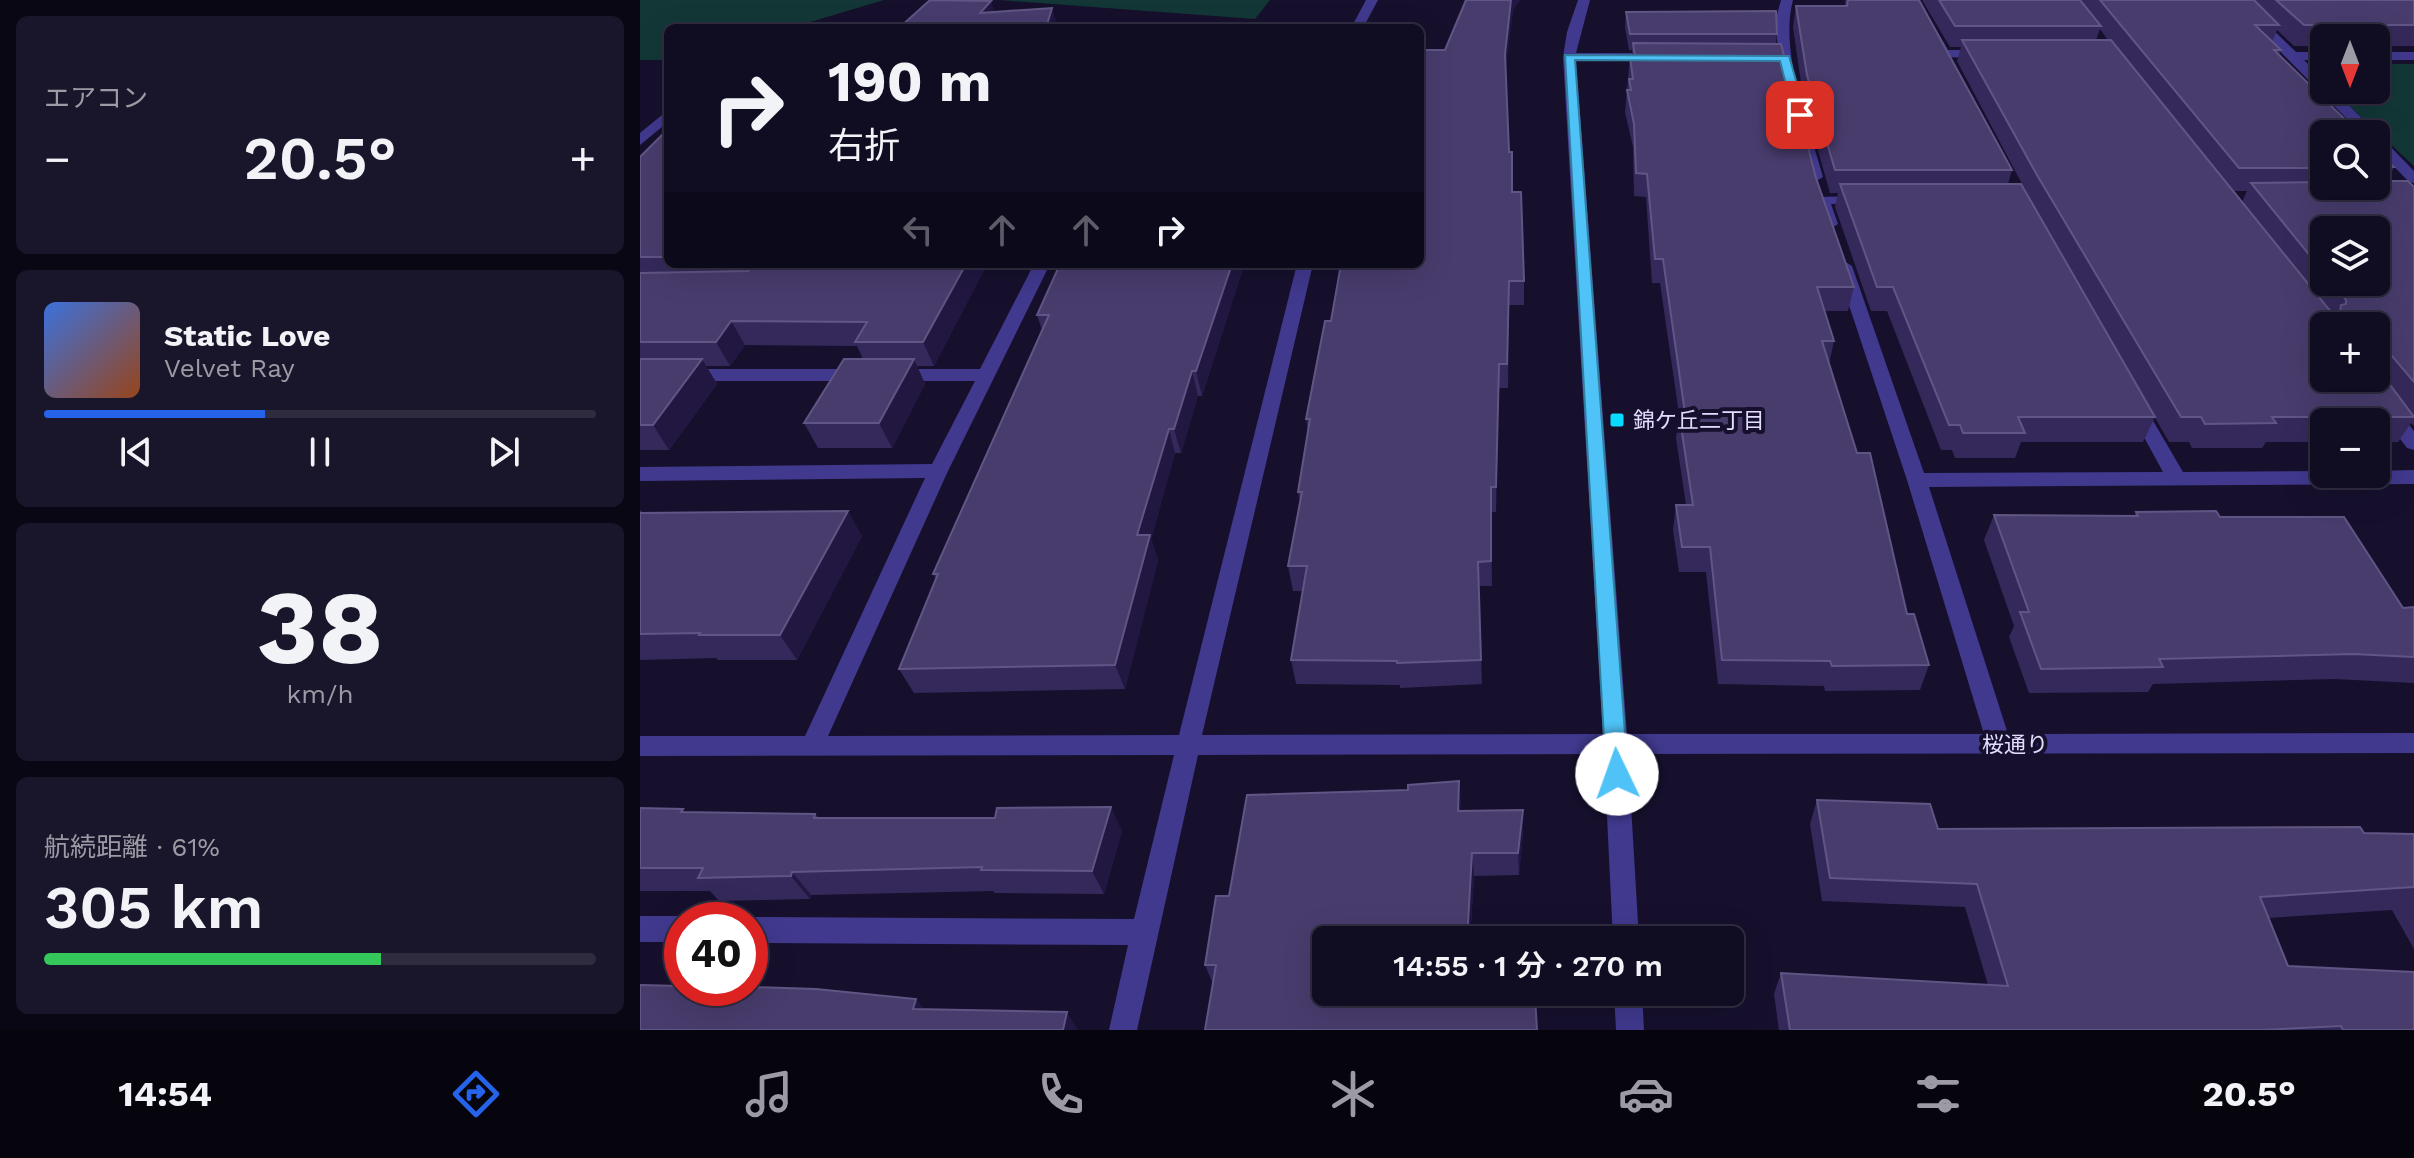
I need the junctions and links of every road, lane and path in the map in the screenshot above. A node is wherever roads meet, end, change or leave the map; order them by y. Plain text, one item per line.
1 (1372, 0) edge
2 (1584, 0) edge
3 (1787, 0) edge
4 (1913, 0) edge
5 (2235, 0) edge
6 (1359, 24) edge
7 (2004, 54) edge
8 (2293, 56) junction
9 (2310, 56) edge
10 (2390, 56) edge
11 (2414, 56) edge
12 (1569, 57) junction
13 (1677, 57) edge
14 (1739, 58) edge
15 (1785, 58) junction
16 (2310, 74) edge
17 (2340, 104) edge
18 (664, 118) edge
19 (2356, 120) edge
20 (640, 141) edge
21 (2390, 154) edge
22 (2414, 179) edge
23 (1822, 200) junction
24 (1883, 200) edge
25 (1040, 268) edge
26 (1304, 268) edge
27 (640, 375) edge
28 (987, 375) junction
29 (2125, 386) edge
30 (2374, 392) edge
31 (2414, 444) edge
32 (938, 471) junction
33 (640, 474) edge
34 (2414, 477) edge
35 (2177, 479) junction
36 (1917, 480) junction
37 (2414, 743) edge
38 (1999, 744) junction
39 (640, 746) edge
40 (812, 746) junction
41 (1616, 746) junction
42 (1187, 747) junction
43 (1625, 926) edge
44 (640, 929) edge
45 (664, 929) edge
46 (768, 930) edge
47 (1143, 932) junction
48 (1629, 1006) edge
49 (1123, 1030) edge
50 (1630, 1030) edge

1 - 6 street
2 - 12 street
3 - 15 street
4 - 7 street
5 - 8 street
8 - 9 street
8 - 16 street
10 - 11 street
12 - 13 street
12 - 41 street
14 - 15 street
15 - 23 street
17 - 19 street
18 - 20 street
21 - 22 street
23 - 24 street
23 - 36 street
25 - 28 street
26 - 42 street
27 - 28 street
28 - 32 street
29 - 35 street
30 - 31 street
32 - 33 street
32 - 40 street
34 - 35 street
35 - 36 street
36 - 38 street
37 - 38 street, 桜通り
38 - 41 street, 桜通り
39 - 40 street, 桜通り
40 - 42 street, 桜通り
41 - 42 street, 桜通り
41 - 43 street
42 - 47 street
44 - 45 street
46 - 47 street
47 - 49 street
48 - 50 street

